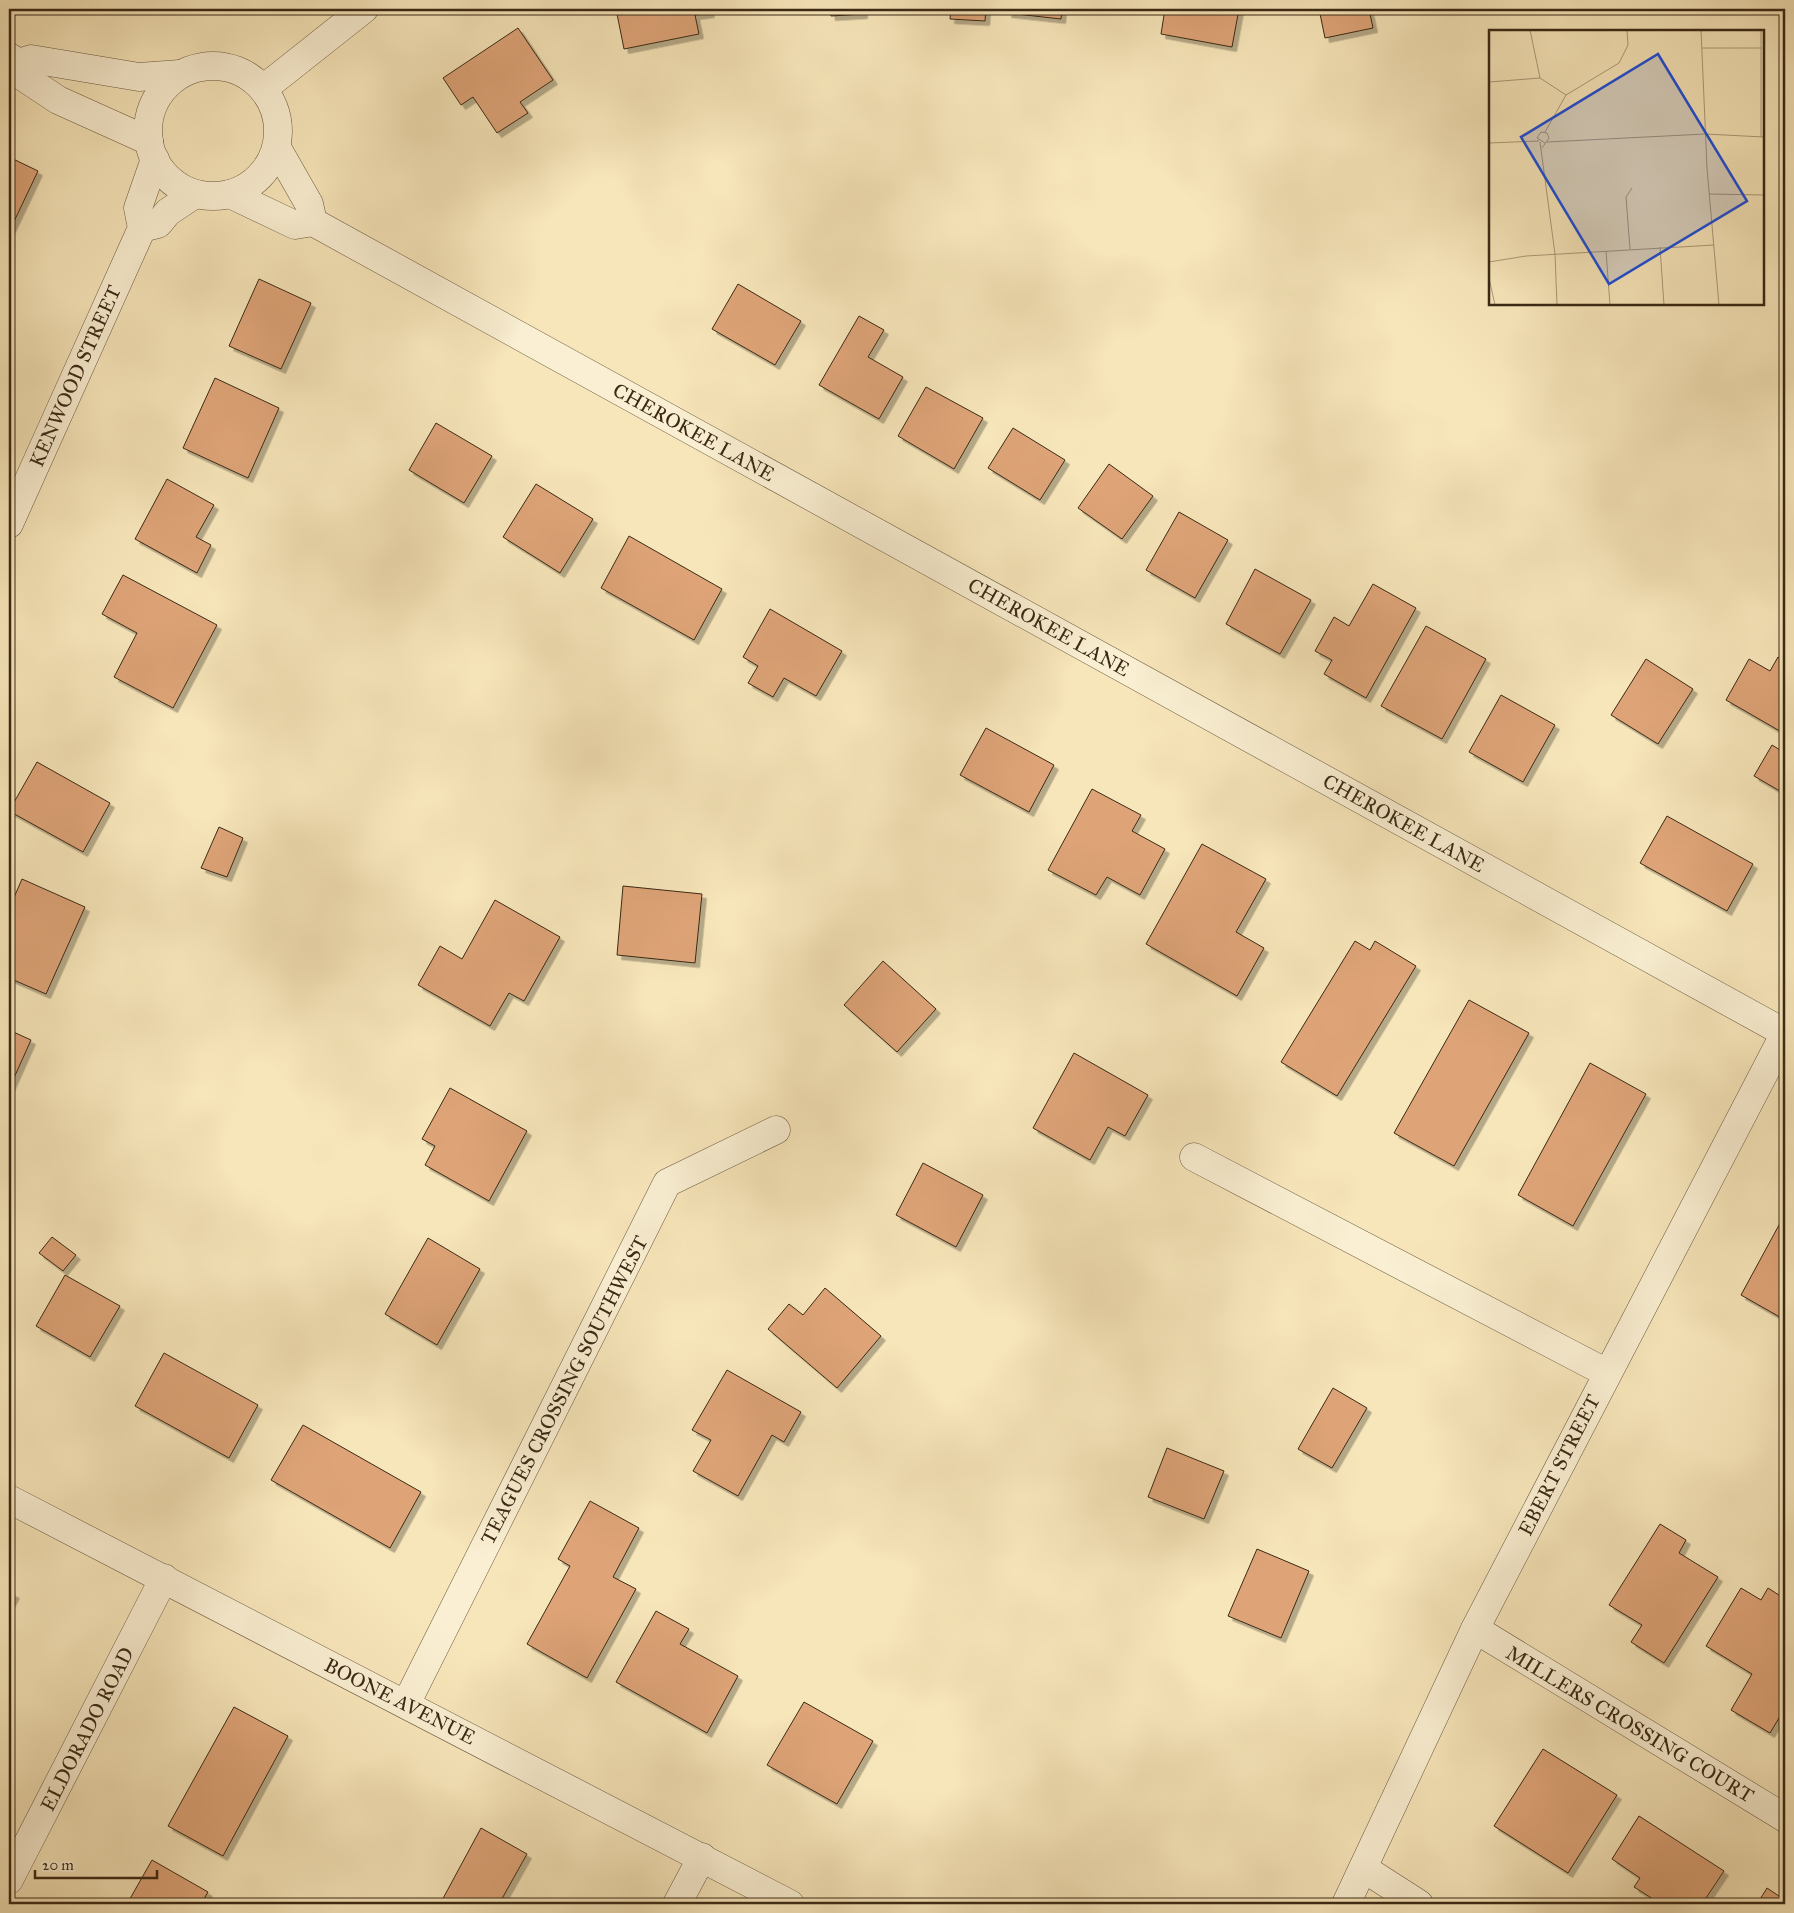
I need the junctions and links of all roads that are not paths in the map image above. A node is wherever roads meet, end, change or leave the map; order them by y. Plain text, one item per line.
1 (364, 9) edge
2 (14, 60) edge
3 (180, 74) junction
4 (262, 89) junction
5 (277, 148) junction
6 (152, 150) junction
7 (195, 194) junction
8 (230, 194) junction
9 (312, 222) junction
10 (142, 228) junction
11 (9, 524) edge
12 (1785, 1033) edge
13 (776, 1130) dead end
14 (1194, 1157) dead end
15 (1607, 1373) junction
16 (9, 1499) edge
17 (164, 1578) junction
18 (1475, 1629) junction
19 (406, 1704) junction
20 (1785, 1818) edge
21 (702, 1857) junction
22 (1363, 1868) junction
23 (9, 1880) edge
24 (677, 1904) edge
25 (790, 1904) edge
26 (1346, 1904) edge
27 (1419, 1904) edge

1 - 4 street
2 - 3 street
2 - 6 street
3 - 4 street
3 - 6 street
4 - 5 street
5 - 8 street
5 - 9 street
6 - 7 street
6 - 10 street
7 - 8 street
7 - 10 street
8 - 9 street, CHEROKEE LANE
9 - 12 street, CHEROKEE LANE
10 - 11 street, KENWOOD STREET
12 - 15 street, EBERT STREET
13 - 19 street, TEAGUES CROSSING SOUTHWEST
14 - 15 street
15 - 18 street, EBERT STREET
16 - 17 street, BOONE AVENUE
17 - 19 street, BOONE AVENUE
17 - 23 street, ELDORADO ROAD
18 - 20 street, MILLERS CROSSING COURT
18 - 22 street, EBERT STREET
19 - 21 street, BOONE AVENUE
21 - 24 street
21 - 25 street, BOONE AVENUE
22 - 26 street, EBERT STREET
22 - 27 street

